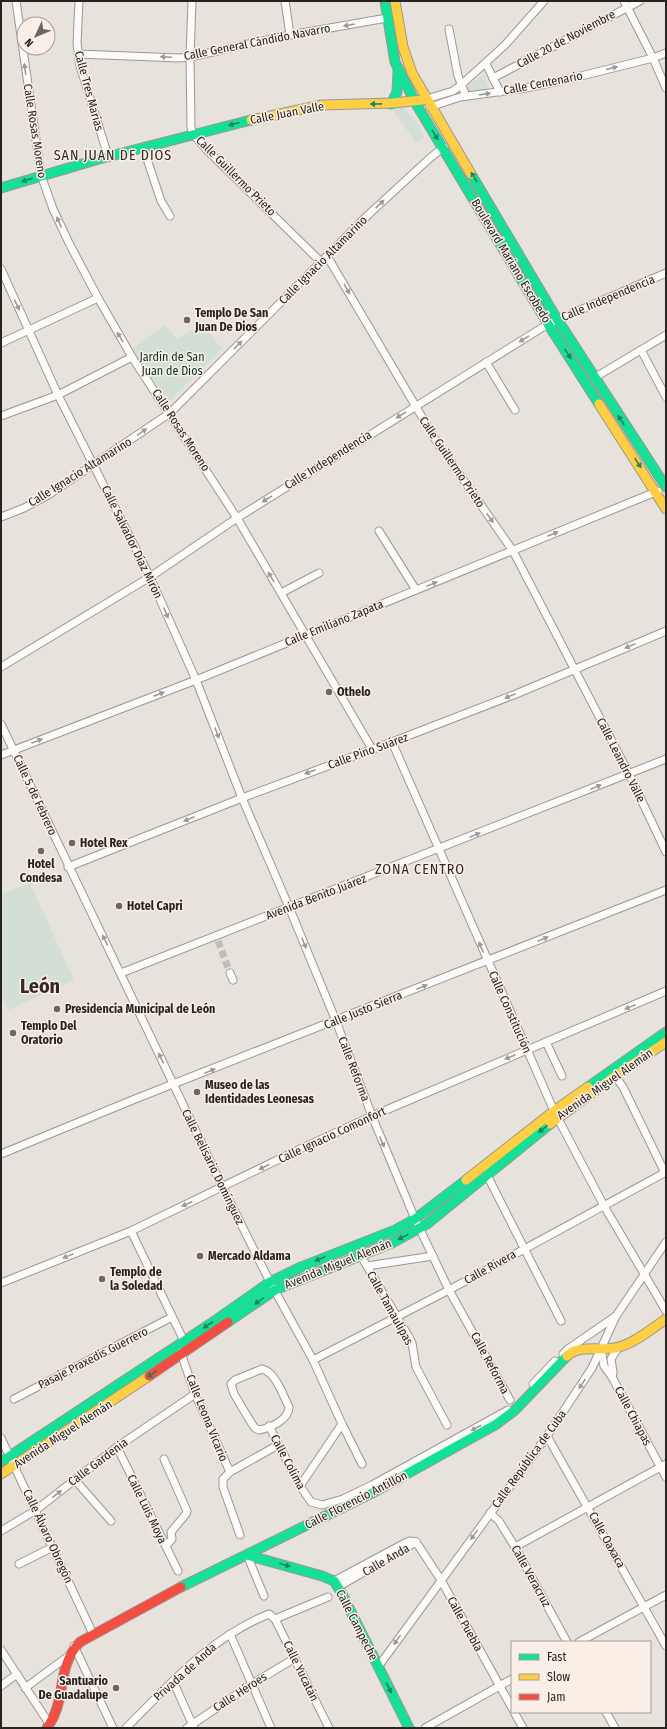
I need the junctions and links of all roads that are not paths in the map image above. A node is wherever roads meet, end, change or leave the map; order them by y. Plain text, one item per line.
1 (16, 1) edge
2 (79, 1) edge
3 (192, 1) edge
4 (285, 1) edge
5 (385, 1) edge
6 (395, 1) edge
7 (544, 1) edge
8 (632, 1) edge
9 (640, 1) edge
10 (625, 4) edge
11 (387, 18) junction
12 (449, 30) dead end
13 (290, 35) junction
14 (666, 53) edge
15 (78, 54) junction
16 (190, 57) junction
17 (653, 58) junction
18 (486, 64) junction
19 (398, 70) junction
20 (493, 78) junction
21 (461, 85) junction
22 (666, 88) edge
23 (500, 92) junction
24 (466, 96) junction
25 (415, 102) junction
26 (429, 103) junction
27 (391, 104) junction
28 (420, 110) junction
29 (193, 134) junction
30 (453, 142) junction
31 (143, 147) junction
32 (443, 148) junction
33 (108, 156) junction
34 (41, 175) junction
35 (1, 188) edge
36 (170, 216) dead end
37 (327, 256) junction
38 (321, 262) junction
39 (1, 269) edge
40 (666, 273) edge
41 (98, 298) junction
42 (557, 319) junction
43 (548, 324) junction
44 (29, 330) junction
45 (666, 335) edge
46 (1, 343) edge
47 (640, 350) junction
48 (132, 357) junction
49 (486, 362) junction
50 (594, 378) junction
51 (58, 395) junction
52 (666, 396) edge
53 (415, 406) junction
54 (514, 410) dead end
55 (170, 413) junction
56 (1, 416) edge
57 (94, 465) junction
58 (666, 488) edge
59 (655, 492) junction
60 (666, 509) edge
61 (1, 517) edge
62 (237, 518) junction
63 (379, 531) dead end
64 (513, 551) junction
65 (319, 573) dead end
66 (150, 577) junction
67 (416, 590) junction
68 (281, 593) junction
69 (666, 631) edge
70 (305, 635) junction
71 (1, 667) edge
72 (574, 669) junction
73 (196, 680) junction
74 (1, 724) edge
75 (392, 742) junction
76 (372, 749) junction
77 (14, 750) junction
78 (1, 755) edge
79 (666, 758) edge
80 (629, 774) junction
81 (242, 798) junction
82 (438, 849) junction
83 (666, 852) edge
84 (68, 867) junction
85 (666, 890) edge
86 (289, 907) junction
87 (488, 961) junction
88 (121, 973) junction
89 (666, 991) edge
90 (336, 1021) junction
91 (666, 1032) edge
92 (546, 1042) junction
93 (666, 1042) edge
94 (527, 1050) junction
95 (562, 1076) dead end
96 (615, 1076) junction
97 (174, 1085) junction
98 (556, 1114) junction
99 (372, 1116) junction
100 (1, 1154) edge
101 (665, 1172) edge
102 (487, 1174) junction
103 (223, 1188) junction
104 (604, 1206) junction
105 (415, 1218) junction
106 (420, 1228) junction
107 (131, 1231) junction
108 (666, 1242) edge
109 (525, 1248) junction
110 (361, 1256) junction
111 (433, 1256) junction
112 (367, 1266) junction
113 (644, 1274) junction
114 (270, 1282) junction
115 (1, 1283) edge
116 (275, 1290) junction
117 (449, 1290) junction
118 (666, 1311) edge
119 (397, 1316) junction
120 (616, 1316) junction
121 (172, 1317) junction
122 (666, 1319) edge
123 (561, 1321) dead end
124 (181, 1342) junction
125 (618, 1348) junction
126 (601, 1350) junction
127 (181, 1353) junction
128 (313, 1360) junction
129 (612, 1377) junction
130 (196, 1394) junction
131 (14, 1399) dead end
132 (510, 1400) dead end
133 (342, 1424) junction
134 (447, 1425) dead end
135 (269, 1426) junction
136 (546, 1436) junction
137 (1, 1438) edge
138 (278, 1445) junction
139 (117, 1447) junction
140 (10, 1456) junction
141 (164, 1459) dead end
142 (1, 1462) edge
143 (362, 1464) dead end
144 (663, 1465) edge
145 (15, 1466) junction
146 (230, 1472) junction
147 (1, 1474) edge
148 (666, 1477) edge
149 (75, 1480) junction
150 (372, 1485) joint
151 (300, 1486) junction
152 (588, 1506) junction
153 (36, 1510) junction
154 (490, 1514) junction
155 (111, 1521) dead end
156 (1, 1531) edge
157 (240, 1535) dead end
158 (416, 1542) joint
159 (166, 1546) junction
160 (53, 1547) junction
161 (515, 1547) junction
162 (247, 1555) junction
163 (19, 1564) dead end
164 (178, 1571) dead end
165 (441, 1580) junction
166 (336, 1584) junction
167 (666, 1595) edge
168 (264, 1596) dead end
169 (328, 1597) dead end
170 (644, 1607) junction
171 (273, 1616) junction
172 (93, 1634) junction
173 (230, 1634) junction
174 (566, 1641) edge
175 (581, 1641) edge
176 (74, 1646) junction
177 (666, 1646) edge
178 (1, 1650) edge
179 (67, 1657) junction
180 (295, 1658) junction
181 (378, 1667) junction
182 (17, 1674) junction
183 (511, 1680) edge
184 (173, 1681) junction
185 (252, 1684) junction
186 (1, 1686) edge
187 (500, 1686) junction
188 (25, 1688) junction
189 (511, 1706) edge
190 (515, 1713) edge
191 (607, 1713) edge
192 (48, 1727) edge
193 (191, 1727) edge
194 (326, 1727) edge
195 (113, 1728) edge
196 (126, 1728) edge
197 (271, 1728) edge
198 (409, 1728) edge
199 (425, 1728) edge
200 (523, 1728) edge
201 (615, 1728) edge

34 -> 1 street, Calle Rosas Moreno
2 - 15 street, Calle Tres Marías
3 - 16 street, Calle Guillermo Prieto
4 - 13 street
5 - 11 main road, Boulevard Mariano Escobedo
6 - 26 main road, Boulevard Mariano Escobedo
7 - 18 street, Calle Juan Valle
8 - 10 street
9 - 10 street, Calle 20 de Noviembre
10 - 17 street
10 - 20 street, Calle 20 de Noviembre
11 -> 13 street, Calle General Cándido Navarro
11 - 19 main road, Boulevard Mariano Escobedo
12 - 21 street
13 - 16 street, Calle General Cándido Navarro
14 - 17 street, Calle Centenario
16 -> 15 street, Calle General Cándido Navarro
15 - 33 street, Calle Tres Marías
16 - 29 street, Calle Guillermo Prieto
17 - 22 street
23 -> 17 street, Calle Centenario
18 - 20 street
18 - 21 street, Calle Juan Valle
19 - 25 main road, Boulevard Mariano Escobedo
19 - 27 main road
20 - 23 street
21 - 24 street
21 - 26 street, Calle Juan Valle
24 -> 23 street, Calle Centenario
24 - 26 street, Calle Centenario
25 - 26 main road, Calle Juan Valle
25 - 27 main road, Calle Juan Valle
25 - 28 main road, Boulevard Mariano Escobedo
26 - 28 street, Calle Centenario
26 - 30 main road, Boulevard Mariano Escobedo
27 -> 29 main road, Calle Juan Valle
28 -> 32 main road, Boulevard Mariano Escobedo
29 - 31 main road, Calle Juan Valle
29 - 38 street, Calle Guillermo Prieto
30 - 32 street, Calle Ignacio Altamarino
42 -> 30 main road, Boulevard Mariano Escobedo
31 - 33 main road, Calle Juan Valle
31 - 36 street
37 -> 32 street, Calle Ignacio Altamarino
32 - 43 main road, Boulevard Mariano Escobedo
33 - 34 main road, Calle Juan Valle
34 -> 35 main road, Calle Juan Valle
41 -> 34 street, Calle Rosas Moreno
37 - 38 street, Calle Ignacio Altamarino
37 -> 53 street, Calle Guillermo Prieto
55 -> 38 street, Calle Ignacio Altamarino
39 -> 44 street, Calle Salvador Díaz Mirón
40 - 42 street, Calle Independencia
41 - 44 street
48 -> 41 street, Calle Rosas Moreno
42 - 43 street, Calle Independencia
42 - 50 main road, Boulevard Mariano Escobedo
43 -> 49 street, Calle Independencia
43 -> 59 main road, Boulevard Mariano Escobedo
44 - 46 street
44 - 51 street, Calle Salvador Díaz Mirón
45 - 47 street
47 - 50 street
47 - 52 street
48 - 51 street
48 - 55 street, Calle Rosas Moreno
49 - 53 street, Calle Independencia
49 - 54 street
58 -> 50 main road, Boulevard Mariano Escobedo
51 - 56 street
51 - 57 street, Calle Salvador Díaz Mirón
53 -> 62 street, Calle Independencia
53 -> 64 street, Calle Guillermo Prieto
57 -> 55 street, Calle Ignacio Altamarino
55 - 62 street, Calle Rosas Moreno
57 - 61 street, Calle Ignacio Altamarino
57 - 66 street, Calle Salvador Díaz Mirón
58 - 59 street, Calle Emiliano Zapata
59 - 60 main road, Boulevard Mariano Escobedo
64 -> 59 street, Calle Emiliano Zapata
62 - 66 street, Calle Independencia
68 -> 62 street, Calle Rosas Moreno
63 - 67 street
67 -> 64 street, Calle Emiliano Zapata
64 - 72 street, Calle Guillermo Prieto
65 - 68 street
66 - 71 street, Calle Independencia
66 -> 73 street, Calle Salvador Díaz Mirón
67 - 70 street, Calle Emiliano Zapata
68 - 70 street, Calle Rosas Moreno
69 -> 72 street, Calle Pino Suárez
70 - 73 street, Calle Emiliano Zapata
70 - 76 street, Calle Rosas Moreno
72 -> 75 street, Calle Pino Suárez
72 - 80 street, Calle Leandro Valle
77 -> 73 street, Calle Emiliano Zapata
73 -> 81 street, Calle Salvador Díaz Mirón
74 - 77 street, Calle 5 de Febrero
75 - 76 street, Calle Pino Suárez
75 - 82 street, Calle Constitución
76 -> 81 street, Calle Pino Suárez
77 - 78 street, Calle Emiliano Zapata
77 - 84 street, Calle 5 de Febrero
79 - 80 street, Avenida Benito Juárez
82 -> 80 street, Avenida Benito Juárez
80 - 83 street, Calle Leandro Valle
81 -> 84 street, Calle Pino Suárez
81 - 86 street, Calle Reforma
82 - 86 street, Avenida Benito Juárez
87 -> 82 street, Calle Constitución
88 -> 84 street, Calle Belisario Domínguez
87 -> 85 street, Calle Justo Sierra
86 - 88 street, Avenida Benito Juárez
86 -> 90 street, Calle Reforma
90 -> 87 street, Calle Justo Sierra
87 - 94 street, Calle Constitución
97 -> 88 street, Calle Belisario Domínguez
89 -> 92 street, Calle Ignacio Comonfort
97 -> 90 street, Calle Justo Sierra
90 - 99 street, Calle Reforma
91 - 98 main road, Avenida Miguel Alemán
92 - 94 street, Calle Ignacio Comonfort
92 - 95 street
93 - 96 main road, Avenida Miguel Alemán
94 - 98 street, Calle Constitución
94 -> 99 street, Calle Ignacio Comonfort
96 - 98 main road, Avenida Miguel Alemán
96 - 101 street
97 - 100 street, Calle Justo Sierra
97 - 103 street, Calle Belisario Domínguez
98 -> 102 main road, Avenida Miguel Alemán
98 - 104 street, Calle Constitución
98 - 105 main road, Avenida Miguel Alemán
99 -> 103 street, Calle Ignacio Comonfort
99 -> 105 street, Calle Reforma
101 - 104 street, Calle Rivera
102 - 106 main road, Avenida Miguel Alemán
102 - 109 street
103 -> 107 street, Calle Ignacio Comonfort
103 - 114 street, Calle Belisario Domínguez
104 - 109 street, Calle Rivera
104 - 113 street, Calle Constitución
105 - 106 street, Calle Reforma
105 -> 114 main road, Avenida Miguel Alemán
106 -> 110 main road, Avenida Miguel Alemán
106 - 111 street, Calle Reforma
107 -> 115 street, Calle Ignacio Comonfort
107 - 121 street, Calle Leona Vicario
108 - 113 street, Calle República de Cuba
109 - 117 street, Calle Rivera
109 - 123 street
110 - 112 street, Calle Tamaulipas
110 - 116 main road, Avenida Miguel Alemán
111 - 112 street
111 - 117 street, Calle Reforma
112 - 119 street, Calle Tamaulipas
113 - 118 street, Calle Constitución
113 - 120 street, Calle República de Cuba
114 - 116 street, Calle Belisario Domínguez
114 -> 124 main road, Avenida Miguel Alemán
116 -> 127 main road, Avenida Miguel Alemán
116 - 128 street, Calle Belisario Domínguez
117 - 119 street, Calle Rivera
117 - 132 street, Calle Reforma
119 - 128 street, Calle Rivera
119 - 134 street, Calle Tamaulipas
120 - 126 street, Calle República de Cuba
120 -> 150 street, Calle Florencio Antillón
121 - 124 street, Calle Leona Vicario
121 - 131 street, Pasaje Praxedis Guerrero
122 - 125 main road
124 - 127 street, Calle Leona Vicario
124 - 140 main road, Avenida Miguel Alemán
125 - 126 main road, Calle Florencio Antillón
125 - 129 street, Calle Chiapas
126 - 129 street, Calle Chiapas
126 -> 136 street, Calle República de Cuba
126 - 162 main road, Calle Florencio Antillón
127 - 130 street, Calle Leona Vicario
127 -> 145 main road, Avenida Miguel Alemán
128 - 133 street, Calle Belisario Domínguez
129 - 144 street, Calle Chiapas
130 - 139 street, Calle Gardenia
130 - 146 street, Calle Leona Vicario
133 - 143 street, Calle Belisario Domínguez
133 - 151 street
135 - 135 street
135 - 138 street, Calle Colima
136 - 152 street, Calle Oaxaca
136 - 154 street, Calle República de Cuba
137 - 140 street, Calle Álvaro Obregón
138 - 146 street
138 - 151 street, Calle Colima
139 - 149 street, Calle Gardenia
139 - 159 street, Calle Luis Moya
140 - 142 main road, Avenida Miguel Alemán
140 - 145 street, Calle Álvaro Obregón
141 - 159 street
144 - 148 street, Calle Chiapas
144 - 152 street
145 - 147 main road, Avenida Miguel Alemán
145 - 153 street, Calle Álvaro Obregón
146 - 157 street, Calle Leona Vicario
153 -> 149 street, Calle Gardenia
149 - 155 street
150 - 151 street, Calle Colima
152 - 161 street
152 - 170 street, Calle Oaxaca
153 - 156 street, Calle Gardenia
153 - 160 street, Calle Álvaro Obregón
154 - 161 street, Calle Veracruz
154 -> 165 street, Calle República de Cuba
158 - 165 street, Calle Puebla
158 - 166 street, Calle Anda
159 - 164 street, Calle Luis Moya
160 - 163 street
160 - 172 street, Calle Álvaro Obregón
161 - 174 street, Calle Veracruz
162 -> 166 main road, Calle Campeche
162 - 168 street
162 - 172 main road, Calle Florencio Antillón
165 -> 181 street, Calle República de Cuba
165 - 187 street, Calle Puebla
166 - 181 main road, Calle Campeche
167 - 170 street
169 - 171 street
170 - 175 street
170 - 177 street, Calle Oaxaca
171 - 173 street, Privada de Anda
171 - 180 street, Calle Yucatán
172 - 176 main road, Calle Florencio Antillón
173 - 184 street, Privada de Anda
173 - 185 street
176 - 179 main road
176 - 195 street
178 - 182 street
179 - 188 street
179 - 192 main road
180 - 185 street, Calle Héroes
180 - 194 street, Calle Yucatán
181 -> 198 main road, Calle Campeche
182 - 186 street
182 - 188 street
183 - 187 street
184 - 193 street
184 - 196 street, Privada de Anda
185 - 193 street, Calle Héroes
185 - 197 street
187 - 189 street, Calle Puebla
187 - 199 street
188 - 192 street
190 - 200 street
191 - 201 street

